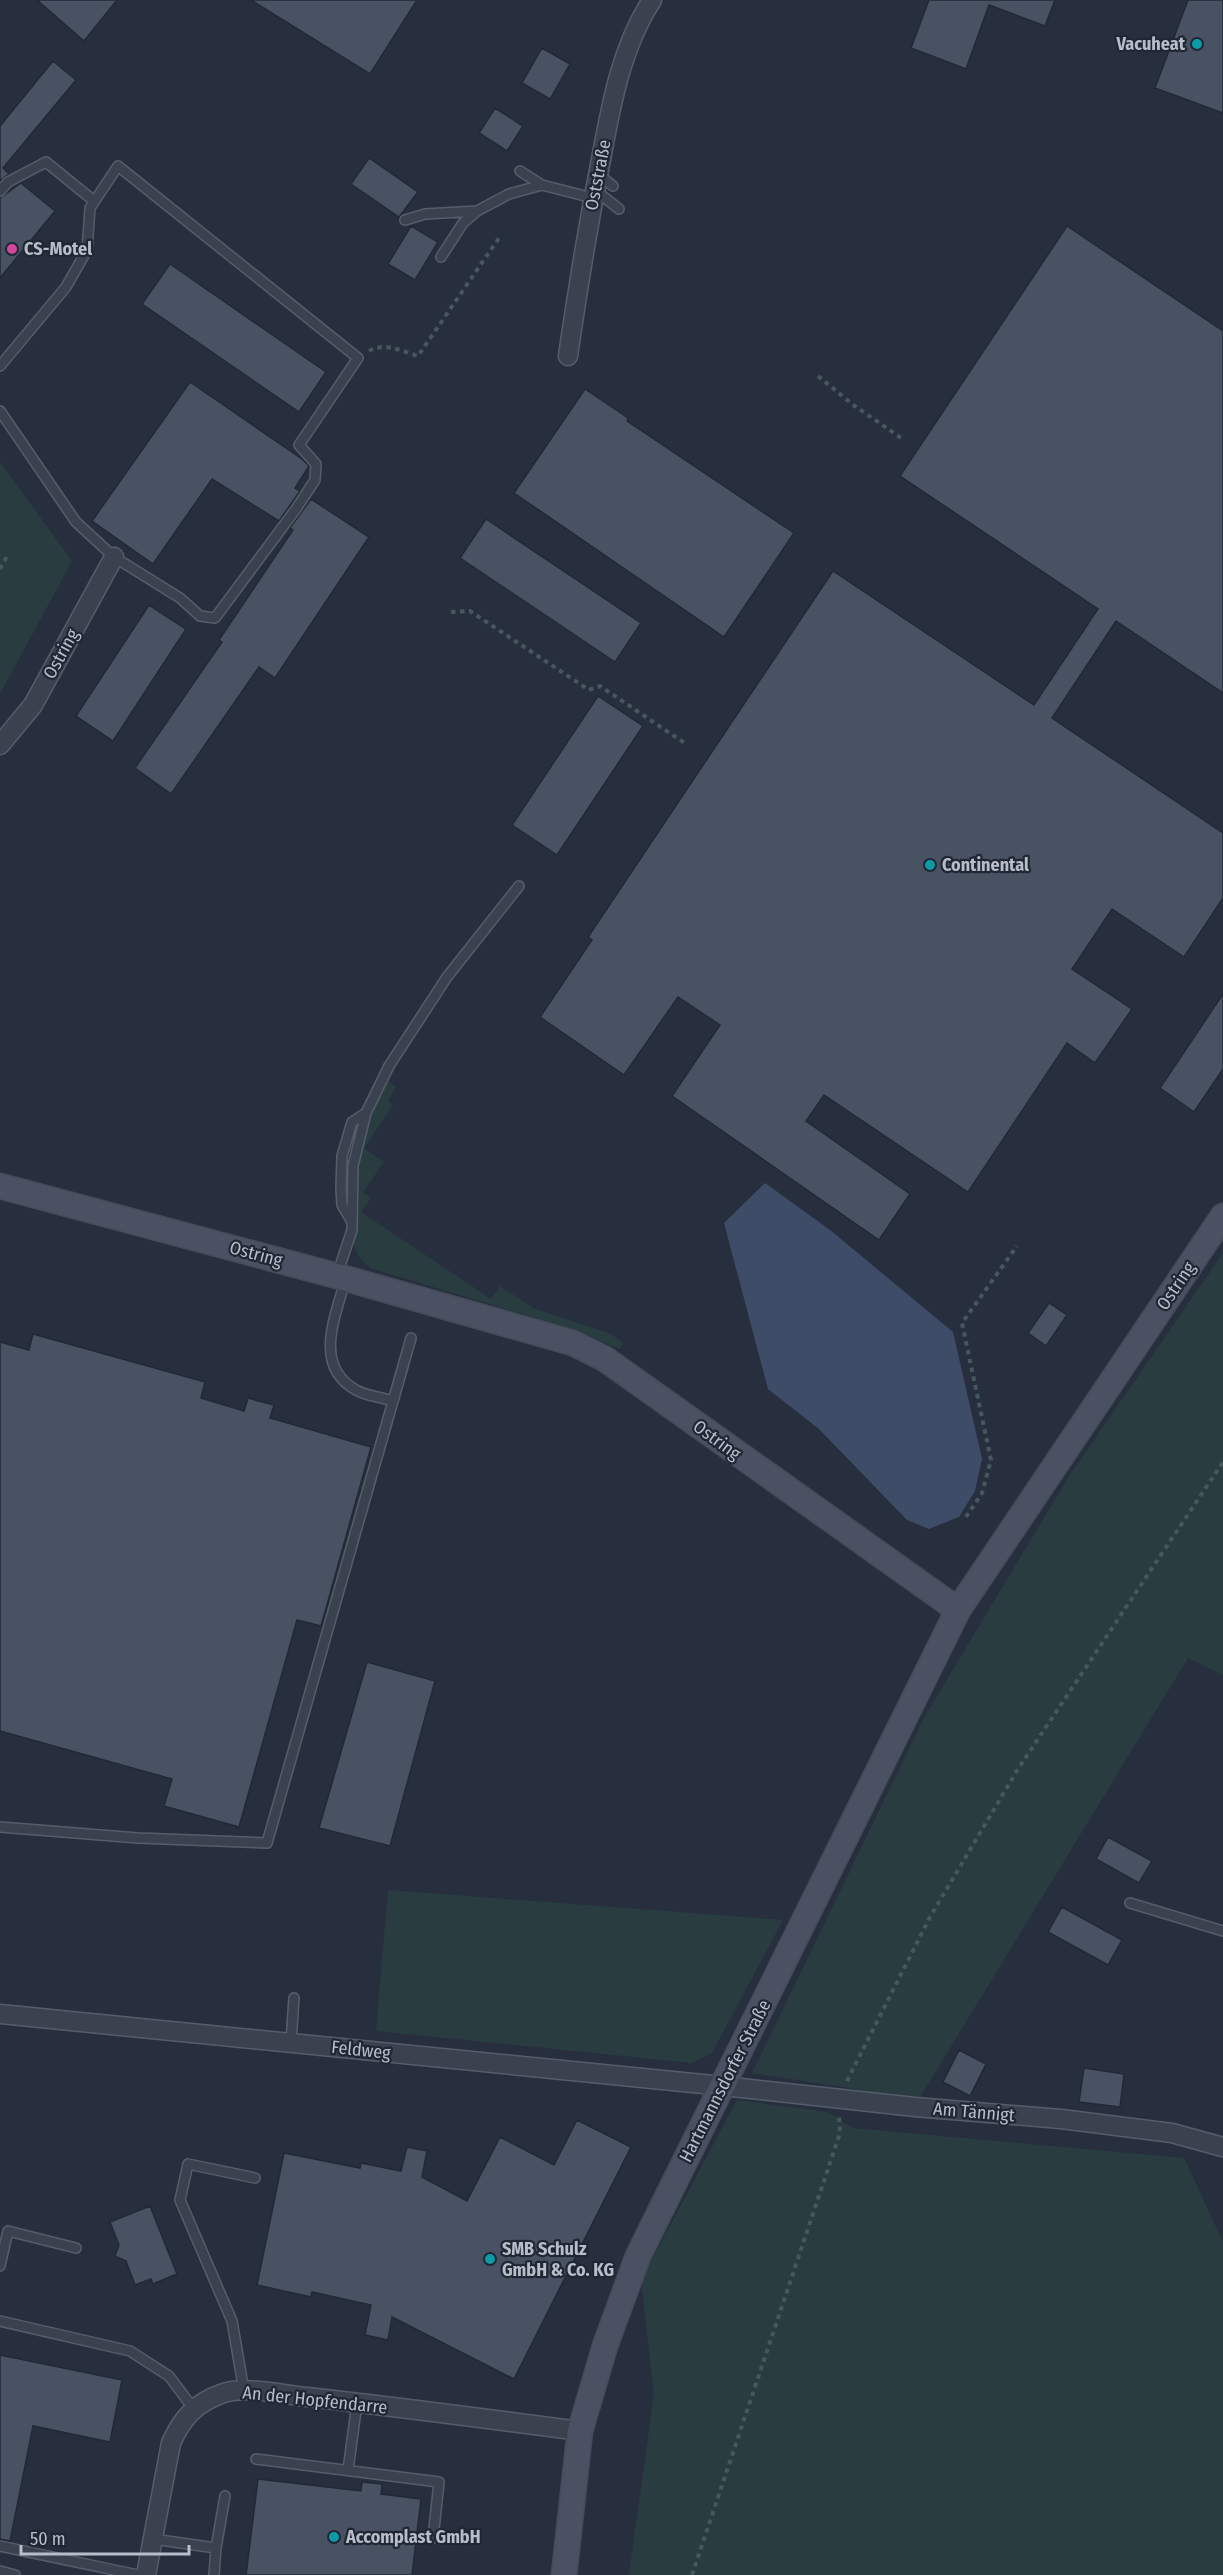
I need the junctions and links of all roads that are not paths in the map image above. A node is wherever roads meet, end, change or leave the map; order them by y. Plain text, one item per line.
1 (652, 0) edge
2 (520, 171) dead end
3 (542, 185) junction
4 (613, 186) dead end
5 (595, 187) junction
6 (0, 191) edge
7 (94, 201) junction
8 (619, 209) dead end
9 (477, 211) junction
10 (405, 220) dead end
11 (441, 257) dead end
12 (568, 357) dead end
13 (0, 366) edge
14 (0, 411) edge
15 (114, 557) junction
16 (0, 745) edge
17 (519, 886) dead end
18 (0, 1186) edge
19 (1223, 1216) edge
20 (341, 1277) junction
21 (411, 1338) dead end
22 (392, 1401) junction
23 (958, 1610) junction
24 (0, 1827) edge
25 (1130, 1903) dead end
26 (1223, 1931) edge
27 (294, 1998) dead end
28 (0, 2014) edge
29 (291, 2043) junction
30 (723, 2086) junction
31 (1223, 2147) edge
32 (255, 2178) dead end
33 (76, 2248) dead end
34 (0, 2266) edge
35 (0, 2321) edge
36 (244, 2391) junction
37 (357, 2403) junction
38 (193, 2408) junction
39 (580, 2431) junction
40 (256, 2459) dead end
41 (348, 2470) junction
42 (225, 2496) dead end
43 (433, 2538) dead end
44 (153, 2539) junction
45 (0, 2546) edge
46 (216, 2548) junction
47 (0, 2571) edge
48 (15, 2575) edge
49 (138, 2575) edge
50 (146, 2575) edge
51 (214, 2575) edge
52 (564, 2575) edge

1 - 5 street, Oststraße
2 - 3 lane
3 - 5 lane
3 - 9 lane
4 - 5 lane
5 - 8 lane
5 - 12 street, Oststraße
6 - 7 lane
7 - 13 lane
7 - 15 lane
9 - 10 lane
9 - 11 lane
14 - 15 lane
15 - 16 street, Ostring
17 - 20 lane
18 - 20 main road, Ostring
19 - 23 main road, Ostring
20 - 22 lane
20 - 23 main road, Ostring
21 - 22 lane
22 - 24 lane
23 - 30 main road, Hartmannsdorfer Straße
25 - 26 lane
27 - 29 lane
28 - 29 street, Feldweg
29 - 30 street, Feldweg
30 - 31 street, Am Tännigt
30 - 39 main road, Hartmannsdorfer Straße
32 - 36 lane
33 - 34 lane
35 - 38 lane
36 - 37 street, An der Hopfendarre
36 - 38 street, An der Hopfendarre
37 - 39 street, An der Hopfendarre
37 - 41 lane
38 - 44 street, An der Hopfendarre
39 - 52 main road, Hartmannsdorfer Straße
40 - 41 lane
41 - 43 lane
42 - 46 lane
44 - 46 lane
44 - 50 street, An der Hopfendarre
45 - 49 lane
46 - 51 lane
47 - 48 lane

